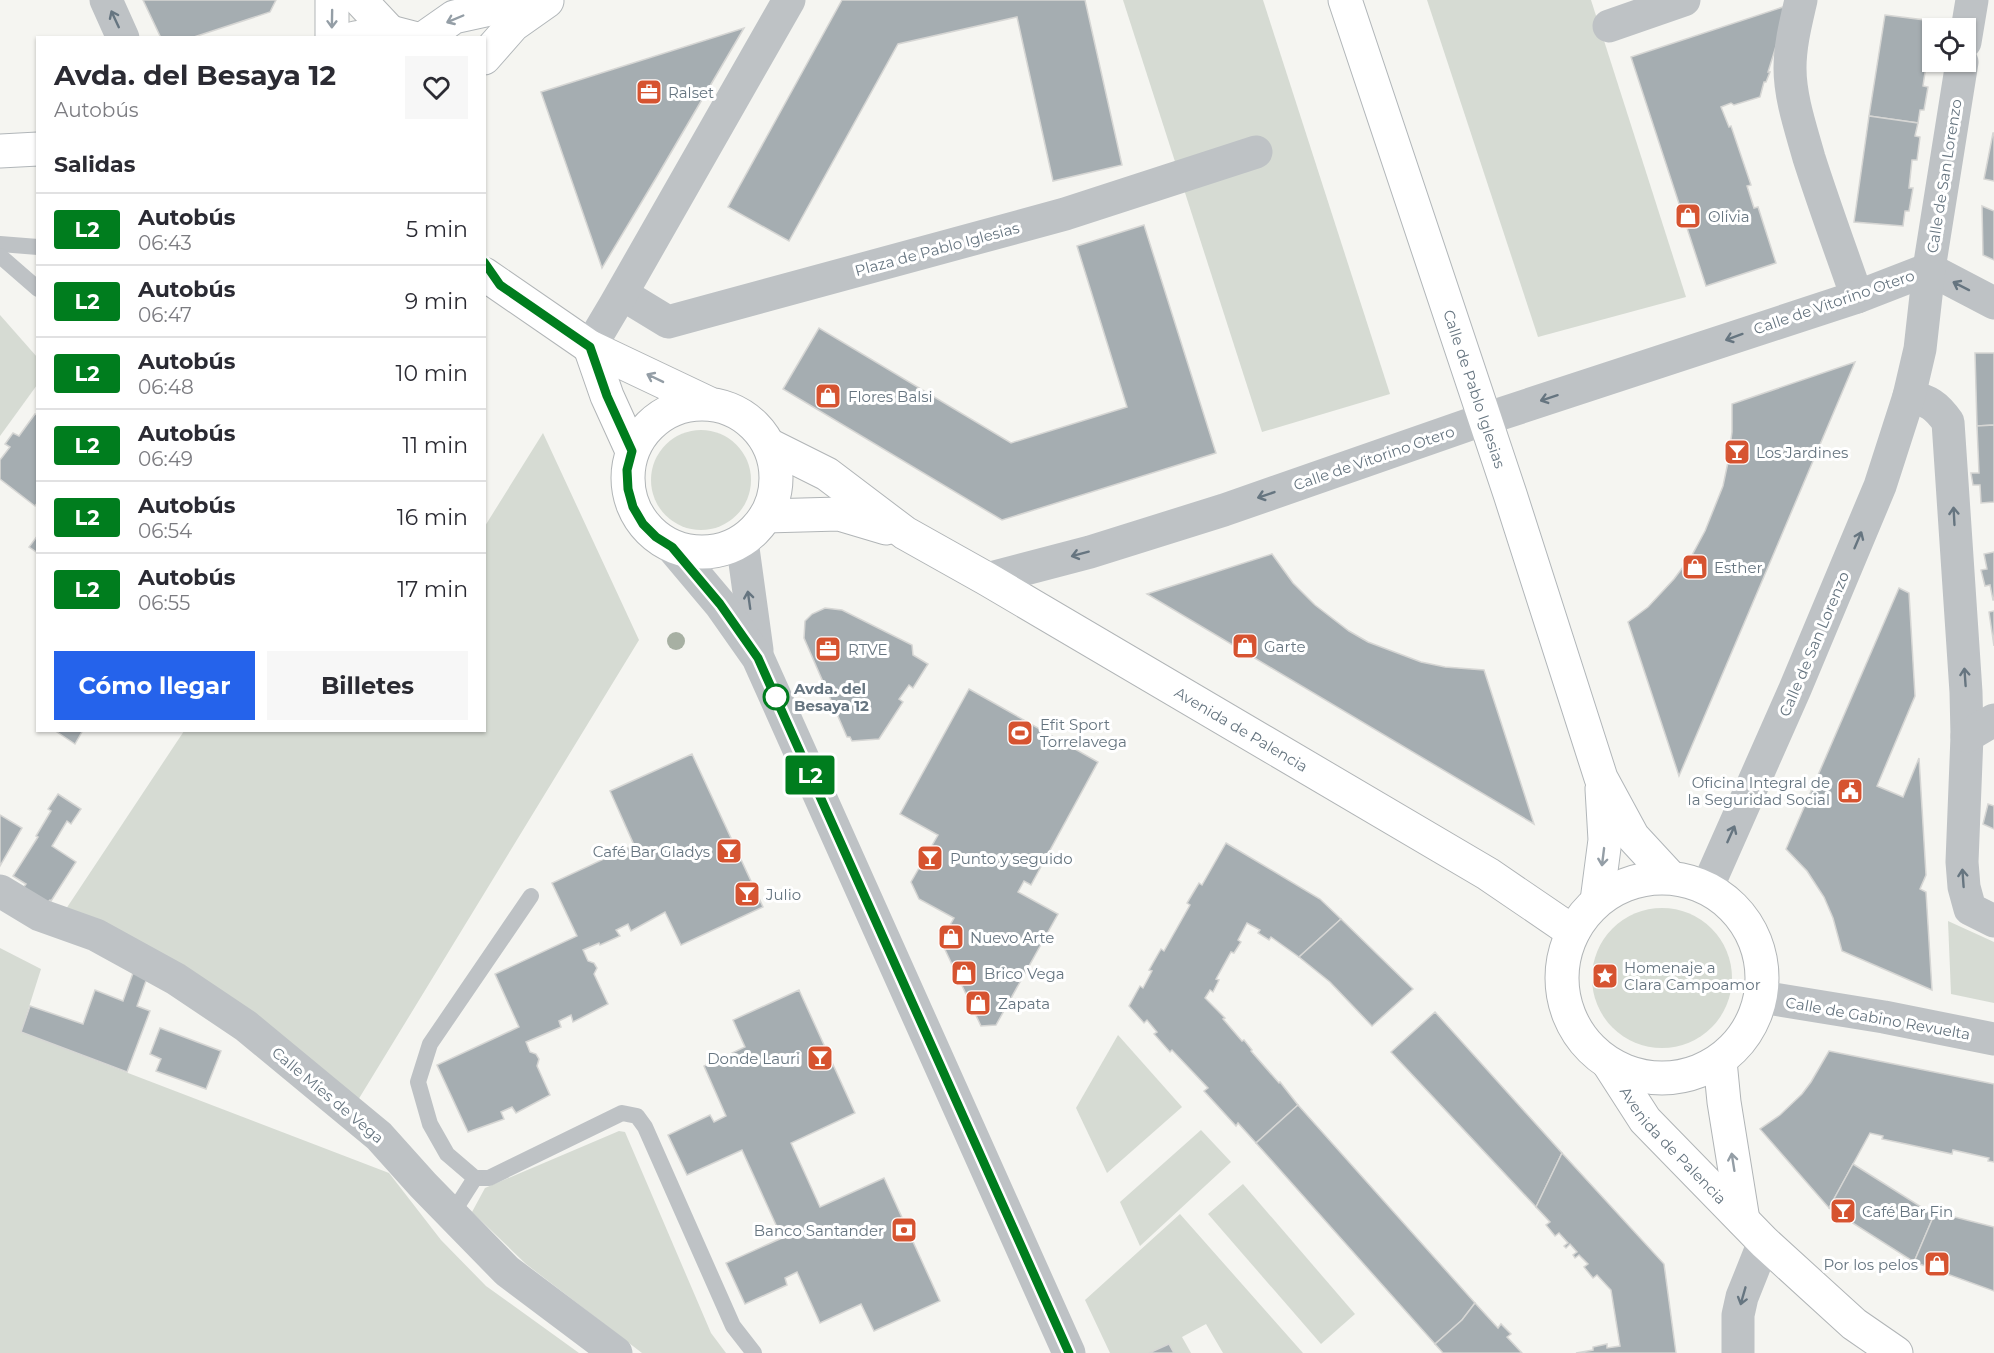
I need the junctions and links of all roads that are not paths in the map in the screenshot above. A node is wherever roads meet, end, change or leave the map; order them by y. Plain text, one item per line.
1 (106, 0) edge
2 (332, 0) edge
3 (360, 0) edge
4 (531, 0) edge
5 (548, 0) edge
6 (789, 0) edge
7 (1345, 0) edge
8 (1684, 0) edge
9 (1801, 0) edge
10 (1968, 1) edge
11 (1967, 18) edge
12 (1609, 26) dead end
13 (401, 35) edge
14 (122, 36) edge
15 (332, 36) edge
16 (386, 36) edge
17 (427, 36) edge
18 (486, 56) edge
19 (1960, 72) edge
20 (36, 149) edge
21 (0, 151) edge
22 (1256, 152) dead end
23 (0, 244) edge
24 (36, 247) edge
25 (0, 256) edge
26 (1929, 270) junction
27 (490, 274) edge
28 (36, 287) edge
29 (622, 294) junction
30 (1857, 297) junction
31 (1994, 303) edge
32 (590, 347) junction
33 (1909, 396) junction
34 (708, 403) junction
35 (1485, 419) junction
36 (769, 445) junction
37 (632, 451) junction
38 (766, 516) junction
39 (905, 533) junction
40 (742, 541) junction
41 (672, 547) junction
42 (987, 579) junction
43 (758, 658) junction
44 (1980, 728) edge
45 (1601, 778) junction
46 (1670, 877) junction
47 (1707, 888) junction
48 (0, 891) edge
49 (531, 896) dead end
50 (1597, 901) junction
51 (1994, 921) edge
52 (1573, 932) junction
53 (1761, 997) junction
54 (1994, 1039) edge
55 (1720, 1061) junction
56 (1610, 1064) junction
57 (475, 1178) junction
58 (452, 1214) junction
59 (1754, 1231) junction
60 (616, 1353) edge
61 (754, 1353) edge
62 (1069, 1353) edge
63 (1738, 1353) edge
64 (1896, 1353) edge

14 -> 1 street
2 -> 15 main road
3 - 13 main road
4 -> 17 main road
5 - 18 main road
6 - 29 street
7 - 35 main road, Calle de Pablo Iglesias
8 - 12 street
9 - 30 street
10 - 11 street
13 - 16 main road
19 - 26 street, Calle de San Lorenzo
20 - 21 main road
22 - 29 street, Plaza de Pablo Iglesias
23 - 24 lane
25 - 28 lane
26 - 30 street, Calle de Vitorino Otero
31 -> 26 street
26 - 33 street, Calle de San Lorenzo
27 - 32 main road
29 - 32 street
30 -> 35 street, Calle de Vitorino Otero
34 -> 32 main road
32 - 37 main road
44 -> 33 street
47 -> 33 street, Calle de San Lorenzo
34 - 36 main road
34 - 37 main road
35 -> 42 street, Calle de Vitorino Otero
35 - 45 main road, Calle de Pablo Iglesias
36 - 38 main road
36 - 39 main road, Avenida de Palencia
37 - 41 main road
38 - 39 main road, Avenida de Palencia
38 - 40 main road
39 - 42 main road, Avenida de Palencia
40 - 41 main road
43 -> 40 street
41 - 43 street
42 - 52 main road, Avenida de Palencia
43 - 62 street
51 -> 44 street
45 - 46 main road, Calle de Pablo Iglesias
45 -> 50 main road, Calle de Pablo Iglesias
46 - 47 main road
46 - 50 main road
47 - 53 main road
48 - 58 street, Calle Mies de Vega
49 - 57 lane
50 - 52 main road
52 - 56 main road
53 - 54 street, Calle de Gabino Revuelta
53 - 55 main road
55 - 56 main road
59 -> 55 main road, Avenida de Palencia
56 - 59 main road, Avenida de Palencia
57 - 58 lane
57 - 61 lane
58 - 60 street, Calle Mies de Vega
59 -> 63 street
59 - 64 main road, Avenida de Palencia

